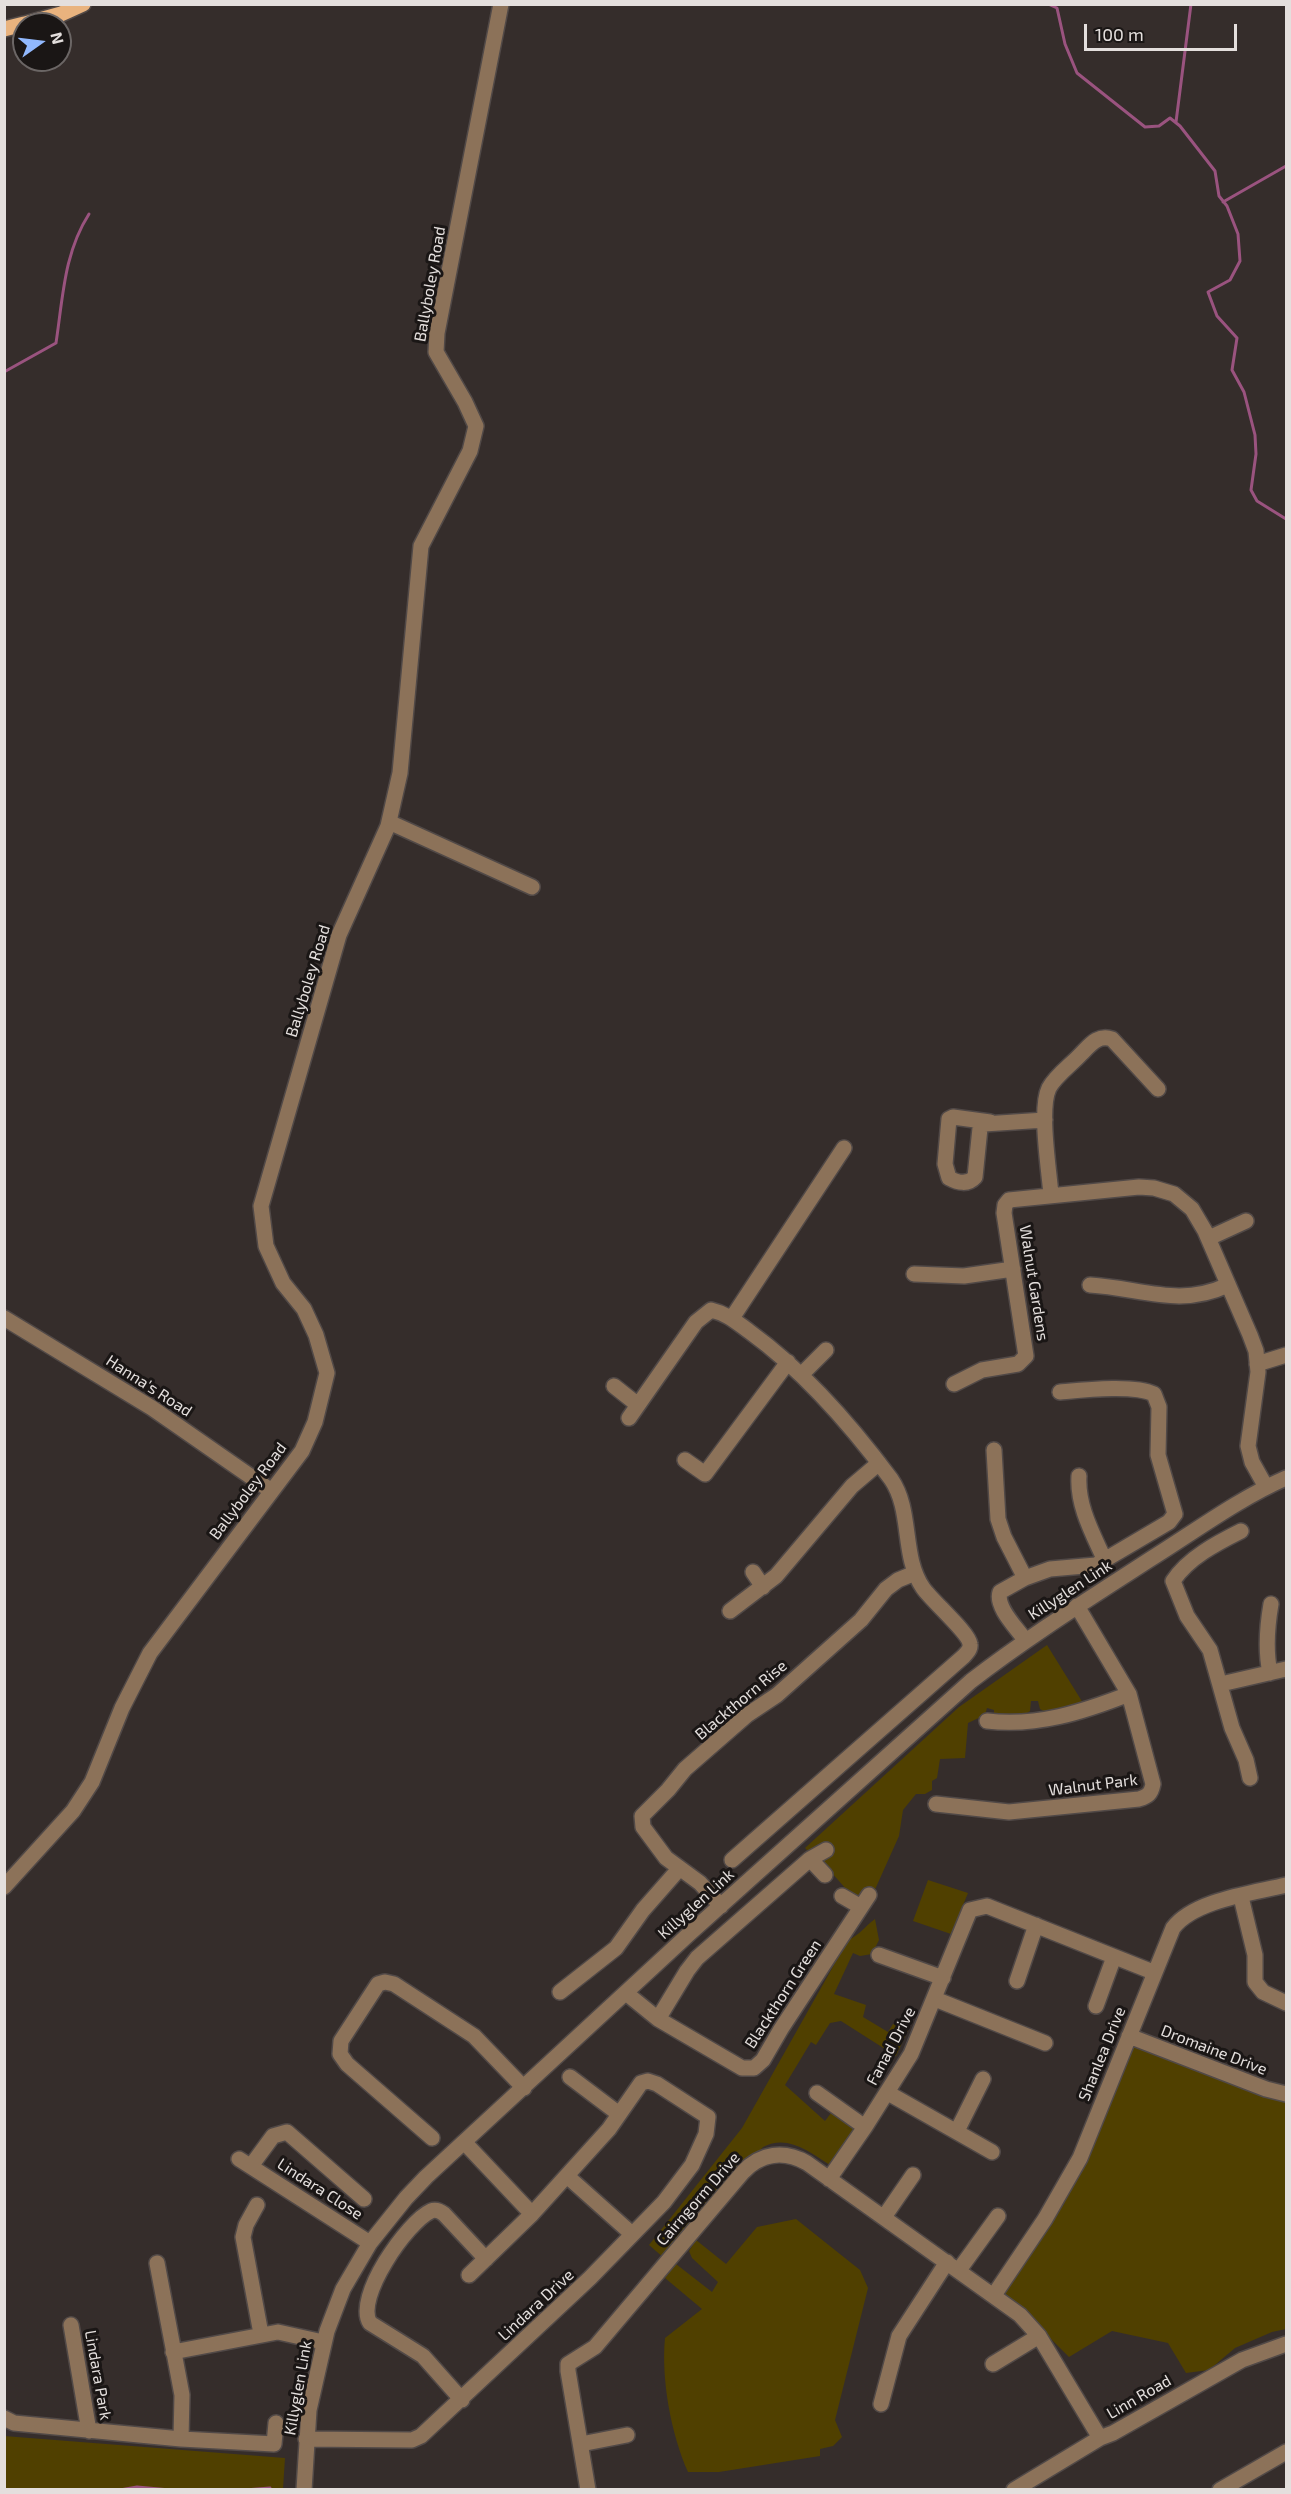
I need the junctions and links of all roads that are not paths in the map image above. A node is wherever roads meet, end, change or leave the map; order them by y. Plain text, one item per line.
1 (82, 4) edge
2 (501, 4) edge
3 (63, 12) edge
4 (388, 822) junction
5 (532, 886) dead end
6 (1158, 1089) dead end
7 (1045, 1120) junction
8 (990, 1122) junction
9 (844, 1148) dead end
10 (1051, 1195) junction
11 (1246, 1221) dead end
12 (1209, 1238) junction
13 (1013, 1269) junction
14 (914, 1274) dead end
15 (1090, 1285) dead end
16 (1228, 1285) junction
17 (4, 1318) edge
18 (732, 1318) junction
19 (826, 1350) dead end
20 (1287, 1355) edge
21 (788, 1362) junction
22 (1257, 1364) junction
23 (801, 1375) junction
24 (954, 1384) dead end
25 (614, 1386) dead end
26 (1060, 1392) dead end
27 (638, 1405) junction
28 (629, 1419) dead end
29 (994, 1450) dead end
30 (685, 1460) dead end
31 (883, 1468) junction
32 (1079, 1476) dead end
33 (1287, 1478) edge
34 (1266, 1488) junction
35 (270, 1490) junction
36 (1241, 1531) dead end
37 (1105, 1561) junction
38 (753, 1572) dead end
39 (915, 1573) junction
40 (1025, 1578) junction
41 (763, 1587) junction
42 (1271, 1604) dead end
43 (1077, 1606) junction
44 (730, 1611) dead end
45 (1025, 1640) junction
46 (1287, 1669) edge
47 (1270, 1672) junction
48 (1221, 1684) junction
49 (1129, 1694) junction
50 (987, 1721) dead end
51 (1250, 1778) dead end
52 (936, 1804) dead end
53 (825, 1850) dead end
54 (810, 1859) junction
55 (732, 1860) dead end
56 (679, 1869) junction
57 (825, 1875) dead end
58 (1287, 1885) edge
59 (4, 1887) edge
60 (842, 1896) dead end
61 (1240, 1897) junction
62 (721, 1906) junction
63 (1036, 1925) junction
64 (879, 1955) dead end
65 (1114, 1957) junction
66 (1153, 1972) junction
67 (943, 1978) junction
68 (1017, 1981) dead end
69 (560, 1992) dead end
70 (626, 1993) junction
71 (935, 1999) junction
72 (1287, 2003) edge
73 (1096, 2006) dead end
74 (658, 2019) junction
75 (1129, 2036) junction
76 (1045, 2043) dead end
77 (570, 2077) dead end
78 (983, 2079) dead end
79 (524, 2088) junction
80 (817, 2093) dead end
81 (888, 2093) junction
82 (1287, 2094) edge
83 (620, 2114) junction
84 (865, 2127) junction
85 (957, 2131) junction
86 (432, 2139) dead end
87 (465, 2143) junction
88 (992, 2152) dead end
89 (913, 2175) dead end
90 (567, 2176) junction
91 (830, 2179) junction
92 (356, 2199) dead end
93 (257, 2205) dead end
94 (532, 2214) junction
95 (998, 2216) dead end
96 (884, 2217) junction
97 (632, 2234) junction
98 (370, 2243) junction
99 (486, 2259) junction
100 (157, 2264) dead end
101 (953, 2266) junction
102 (470, 2275) dead end
103 (994, 2295) junction
104 (70, 2325) dead end
105 (261, 2334) junction
106 (1039, 2336) junction
107 (323, 2342) junction
108 (1287, 2344) edge
109 (173, 2352) junction
110 (993, 2364) dead end
111 (462, 2400) junction
112 (881, 2404) dead end
113 (4, 2418) edge
114 (276, 2423) dead end
115 (89, 2431) junction
116 (627, 2435) dead end
117 (1100, 2438) junction
118 (182, 2439) junction
119 (306, 2439) junction
120 (581, 2444) junction
121 (1287, 2452) edge
122 (1241, 2484) edge
123 (1021, 2488) edge
124 (304, 2490) edge
125 (588, 2490) edge
126 (1220, 2490) edge

1 - 3 main road
2 - 4 street, Ballyboley Road
4 - 5 street
4 - 35 street, Ballyboley Road
6 - 7 street
7 - 8 street
7 - 10 street
8 - 8 street
9 - 18 street
10 - 12 street, Walnut Gardens
10 - 13 street, Walnut Gardens
11 - 12 street
12 - 16 street, Walnut Gardens
13 - 14 street
13 - 24 street, Walnut Gardens
15 - 16 street
16 - 22 street, Walnut Gardens
17 - 35 street, Hanna's Road
18 - 21 street
18 - 27 street
19 - 23 street
20 - 22 street
21 - 23 street
21 - 30 street
22 - 34 street, Walnut Gardens
23 - 31 street
25 - 27 street
26 - 37 street
27 - 28 street
29 - 40 street
31 - 39 street
31 - 41 street
32 - 37 street
33 - 34 street, Killyglen Link
34 - 43 street, Killyglen Link
35 - 59 street, Ballyboley Road
36 - 48 street
37 - 40 street
38 - 41 street
39 - 55 street
39 - 56 street, Blackthorn Rise
40 - 45 street
41 - 44 street
42 - 47 street
43 - 45 street, Killyglen Link
43 - 49 street, Walnut Park
45 - 62 street, Killyglen Link
46 - 47 street
47 - 48 street
48 - 51 street
49 - 50 street
49 - 52 street, Walnut Park
53 - 54 street
54 - 57 street
54 - 74 street
56 - 62 street, Blackthorn Rise
56 - 69 street
58 - 61 street, Shanlea Drive
60 - 74 street, Blackthorn Green
61 - 66 street, Shanlea Drive
61 - 72 street
62 - 70 street, Killyglen Link
63 - 65 street
63 - 67 street, Fanad Drive
63 - 68 street
64 - 67 street
65 - 66 street
65 - 73 street
66 - 75 street, Shanlea Drive
67 - 71 street, Fanad Drive
70 - 74 street, Blackthorn Green
70 - 79 street, Killyglen Link
71 - 76 street
71 - 81 street, Fanad Drive
75 - 82 street, Dromaine Drive
75 - 103 street, Shanlea Drive
77 - 83 street
78 - 85 street
79 - 86 street
79 - 87 street, Killyglen Link
80 - 84 street
81 - 84 street, Fanad Drive
81 - 85 street
83 - 90 street, Lindara Drive
83 - 97 street, Lindara Drive
84 - 91 street, Fanad Drive
85 - 88 street
87 - 94 street
87 - 98 street, Killyglen Link
89 - 96 street
90 - 94 street, Lindara Drive
90 - 97 street
91 - 96 street, Cairngorm Drive
91 - 120 street, Cairngorm Drive
92 - 98 street, Lindara Close
93 - 105 street
94 - 99 street, Lindara Drive
95 - 101 street
96 - 101 street, Cairngorm Drive
97 - 111 street, Lindara Drive
98 - 107 street, Killyglen Link
99 - 102 street, Lindara Drive
99 - 111 street
100 - 109 street
101 - 103 street, Cairngorm Drive
101 - 112 street
103 - 106 street, Cairngorm Drive
104 - 115 street, Lindara Park
105 - 107 street
105 - 109 street
106 - 110 street
106 - 117 street, Cairngorm Drive
107 - 119 street, Killyglen Link
108 - 117 street, Linn Road
109 - 118 street
111 - 119 street, Lindara Drive
113 - 115 street, Lindara Park
114 - 118 street, Lindara Park
115 - 118 street, Lindara Park
116 - 120 street
117 - 123 street, Linn Road
119 - 124 street, Killyglen Link
120 - 125 street
121 - 122 street
122 - 126 street

